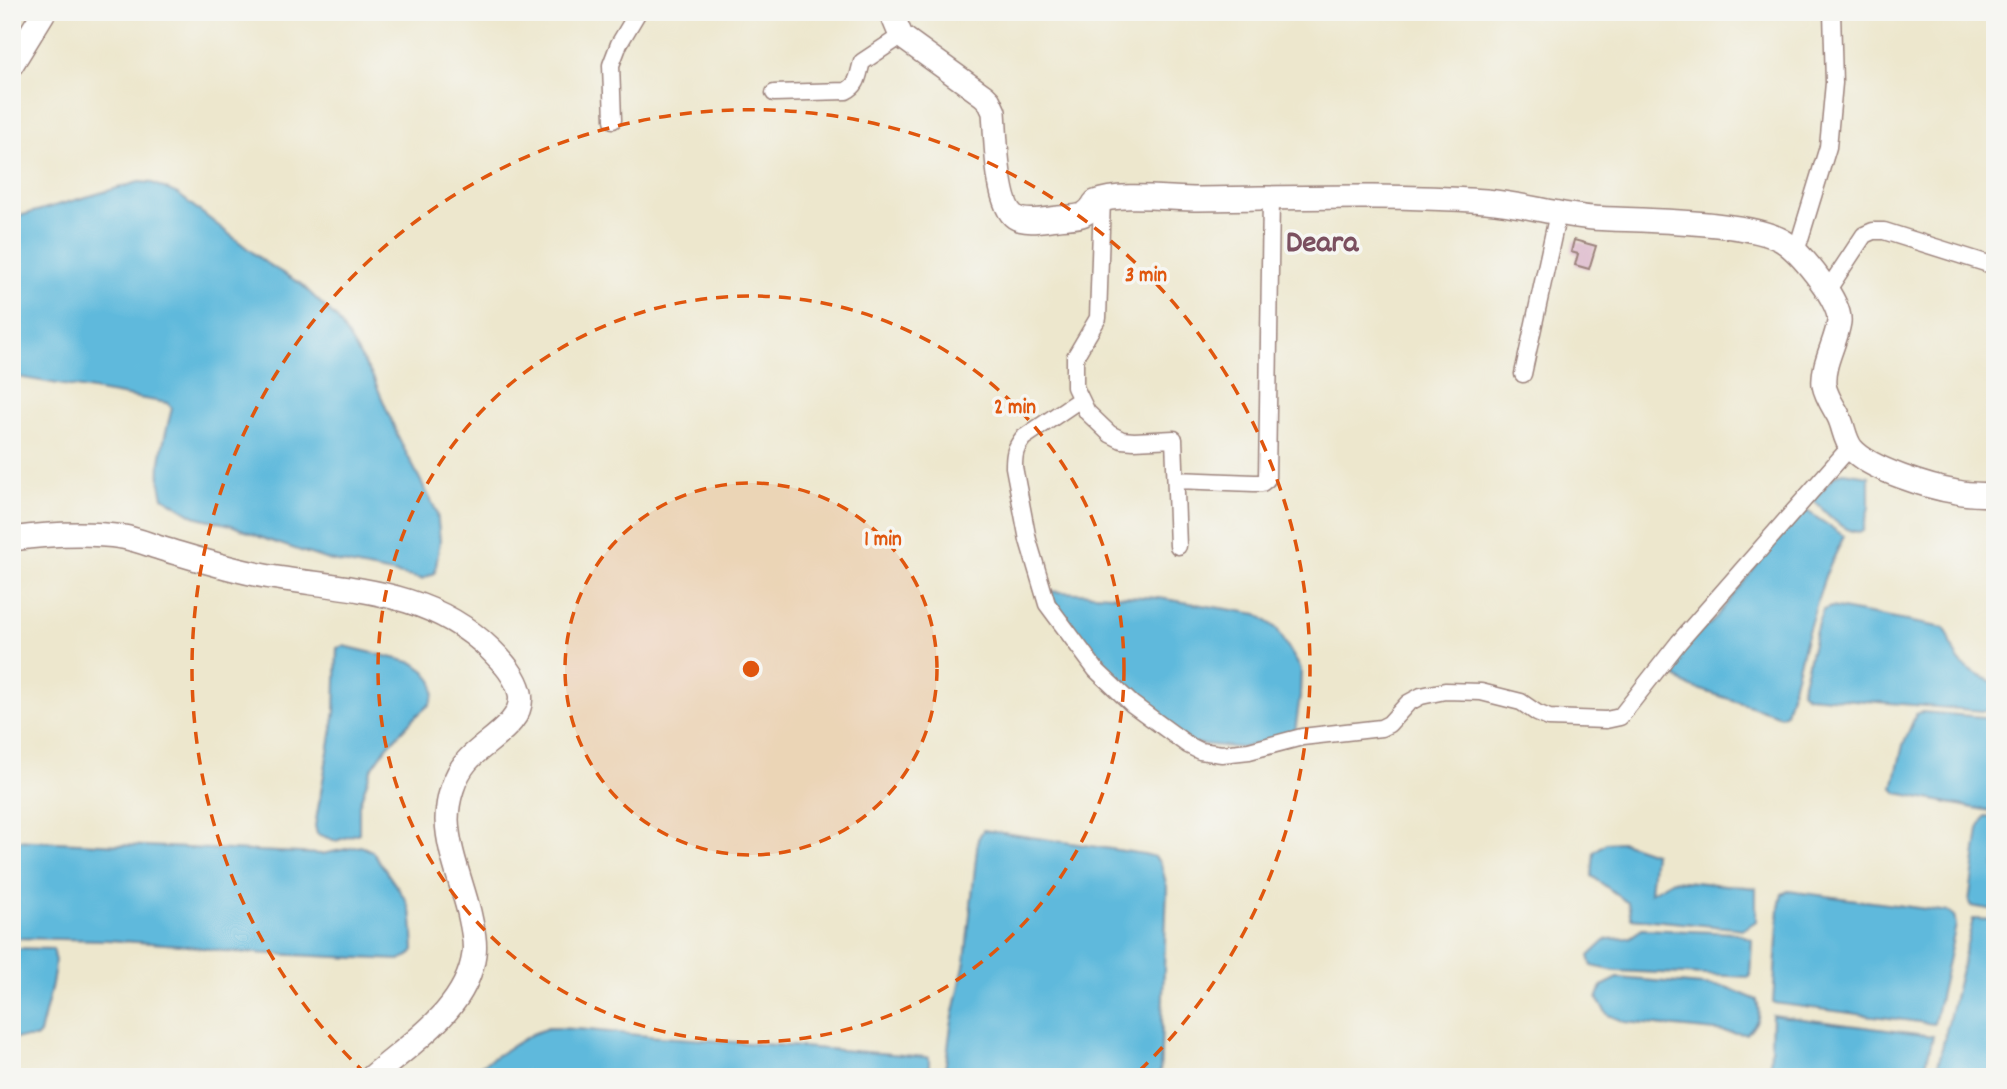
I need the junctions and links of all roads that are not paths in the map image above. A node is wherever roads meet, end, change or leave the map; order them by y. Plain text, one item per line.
1 (44, 12) edge
2 (638, 12) edge
3 (891, 12) edge
4 (1832, 12) edge
5 (901, 36) junction
6 (12, 64) edge
7 (774, 93) dead end
8 (613, 120) dead end
9 (1271, 198) junction
10 (1102, 199) junction
11 (1558, 213) junction
12 (1796, 252) junction
13 (1995, 266) edge
14 (1827, 291) junction
15 (1524, 373) dead end
16 (1079, 400) junction
17 (1850, 447) junction
18 (1176, 480) junction
19 (1995, 495) edge
20 (12, 539) edge
21 (1178, 546) dead end
22 (372, 1077) edge

1 - 6 main road
2 - 8 street
3 - 5 main road
4 - 12 street
5 - 7 street
5 - 10 main road
9 - 10 main road
9 - 11 main road
9 - 18 street
10 - 16 street
11 - 12 main road
11 - 15 street
12 - 14 main road
13 - 14 street
14 - 17 main road
16 - 17 street
16 - 18 street
17 - 19 main road
18 - 21 street
20 - 22 main road

